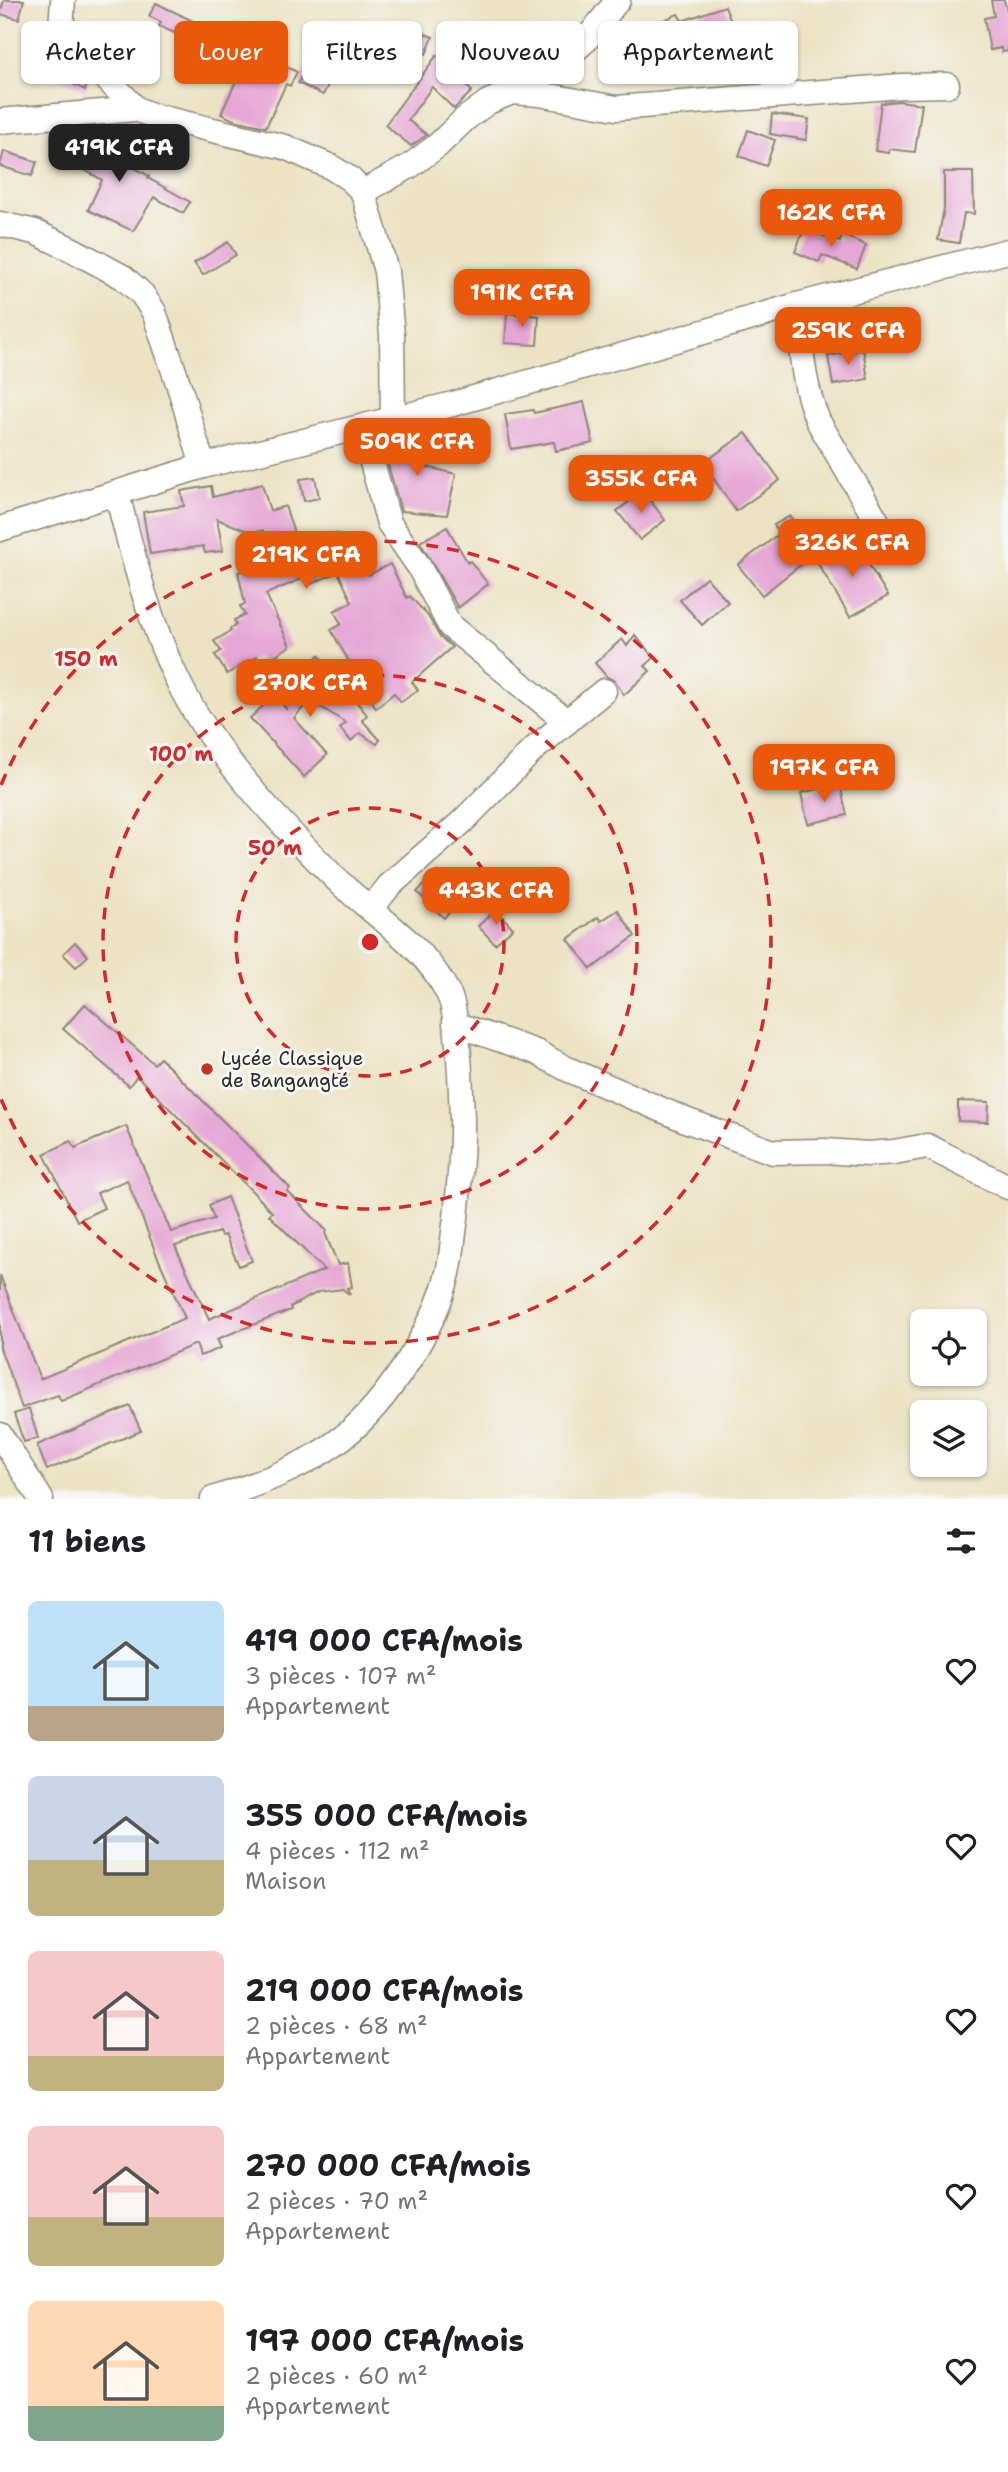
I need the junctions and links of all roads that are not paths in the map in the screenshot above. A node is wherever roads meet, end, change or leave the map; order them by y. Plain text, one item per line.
1 (63, 0) edge
2 (618, 0) edge
3 (947, 85) dead end
4 (512, 92) junction
5 (136, 109) junction
6 (0, 121) edge
7 (363, 192) junction
8 (0, 224) edge
9 (1008, 251) edge
10 (797, 305) junction
11 (393, 419) junction
12 (362, 427) junction
13 (203, 466) junction
14 (117, 494) junction
15 (0, 529) edge
16 (894, 550) dead end
17 (604, 691) dead end
18 (567, 722) junction
19 (371, 909) junction
20 (455, 1024) junction
21 (1008, 1187) edge
22 (0, 1435) edge
23 (41, 1499) edge
24 (214, 1499) edge

1 - 5 street
2 - 4 street
3 - 4 street
4 - 7 street
5 - 6 street
5 - 7 street
7 - 11 street
8 - 13 street
9 - 10 street
10 - 11 street
10 - 16 street
11 - 12 street
12 - 13 street
12 - 18 street
13 - 14 street
14 - 15 street
14 - 19 street
17 - 18 street
18 - 19 street
19 - 20 street
20 - 21 street
20 - 24 street
22 - 23 street

